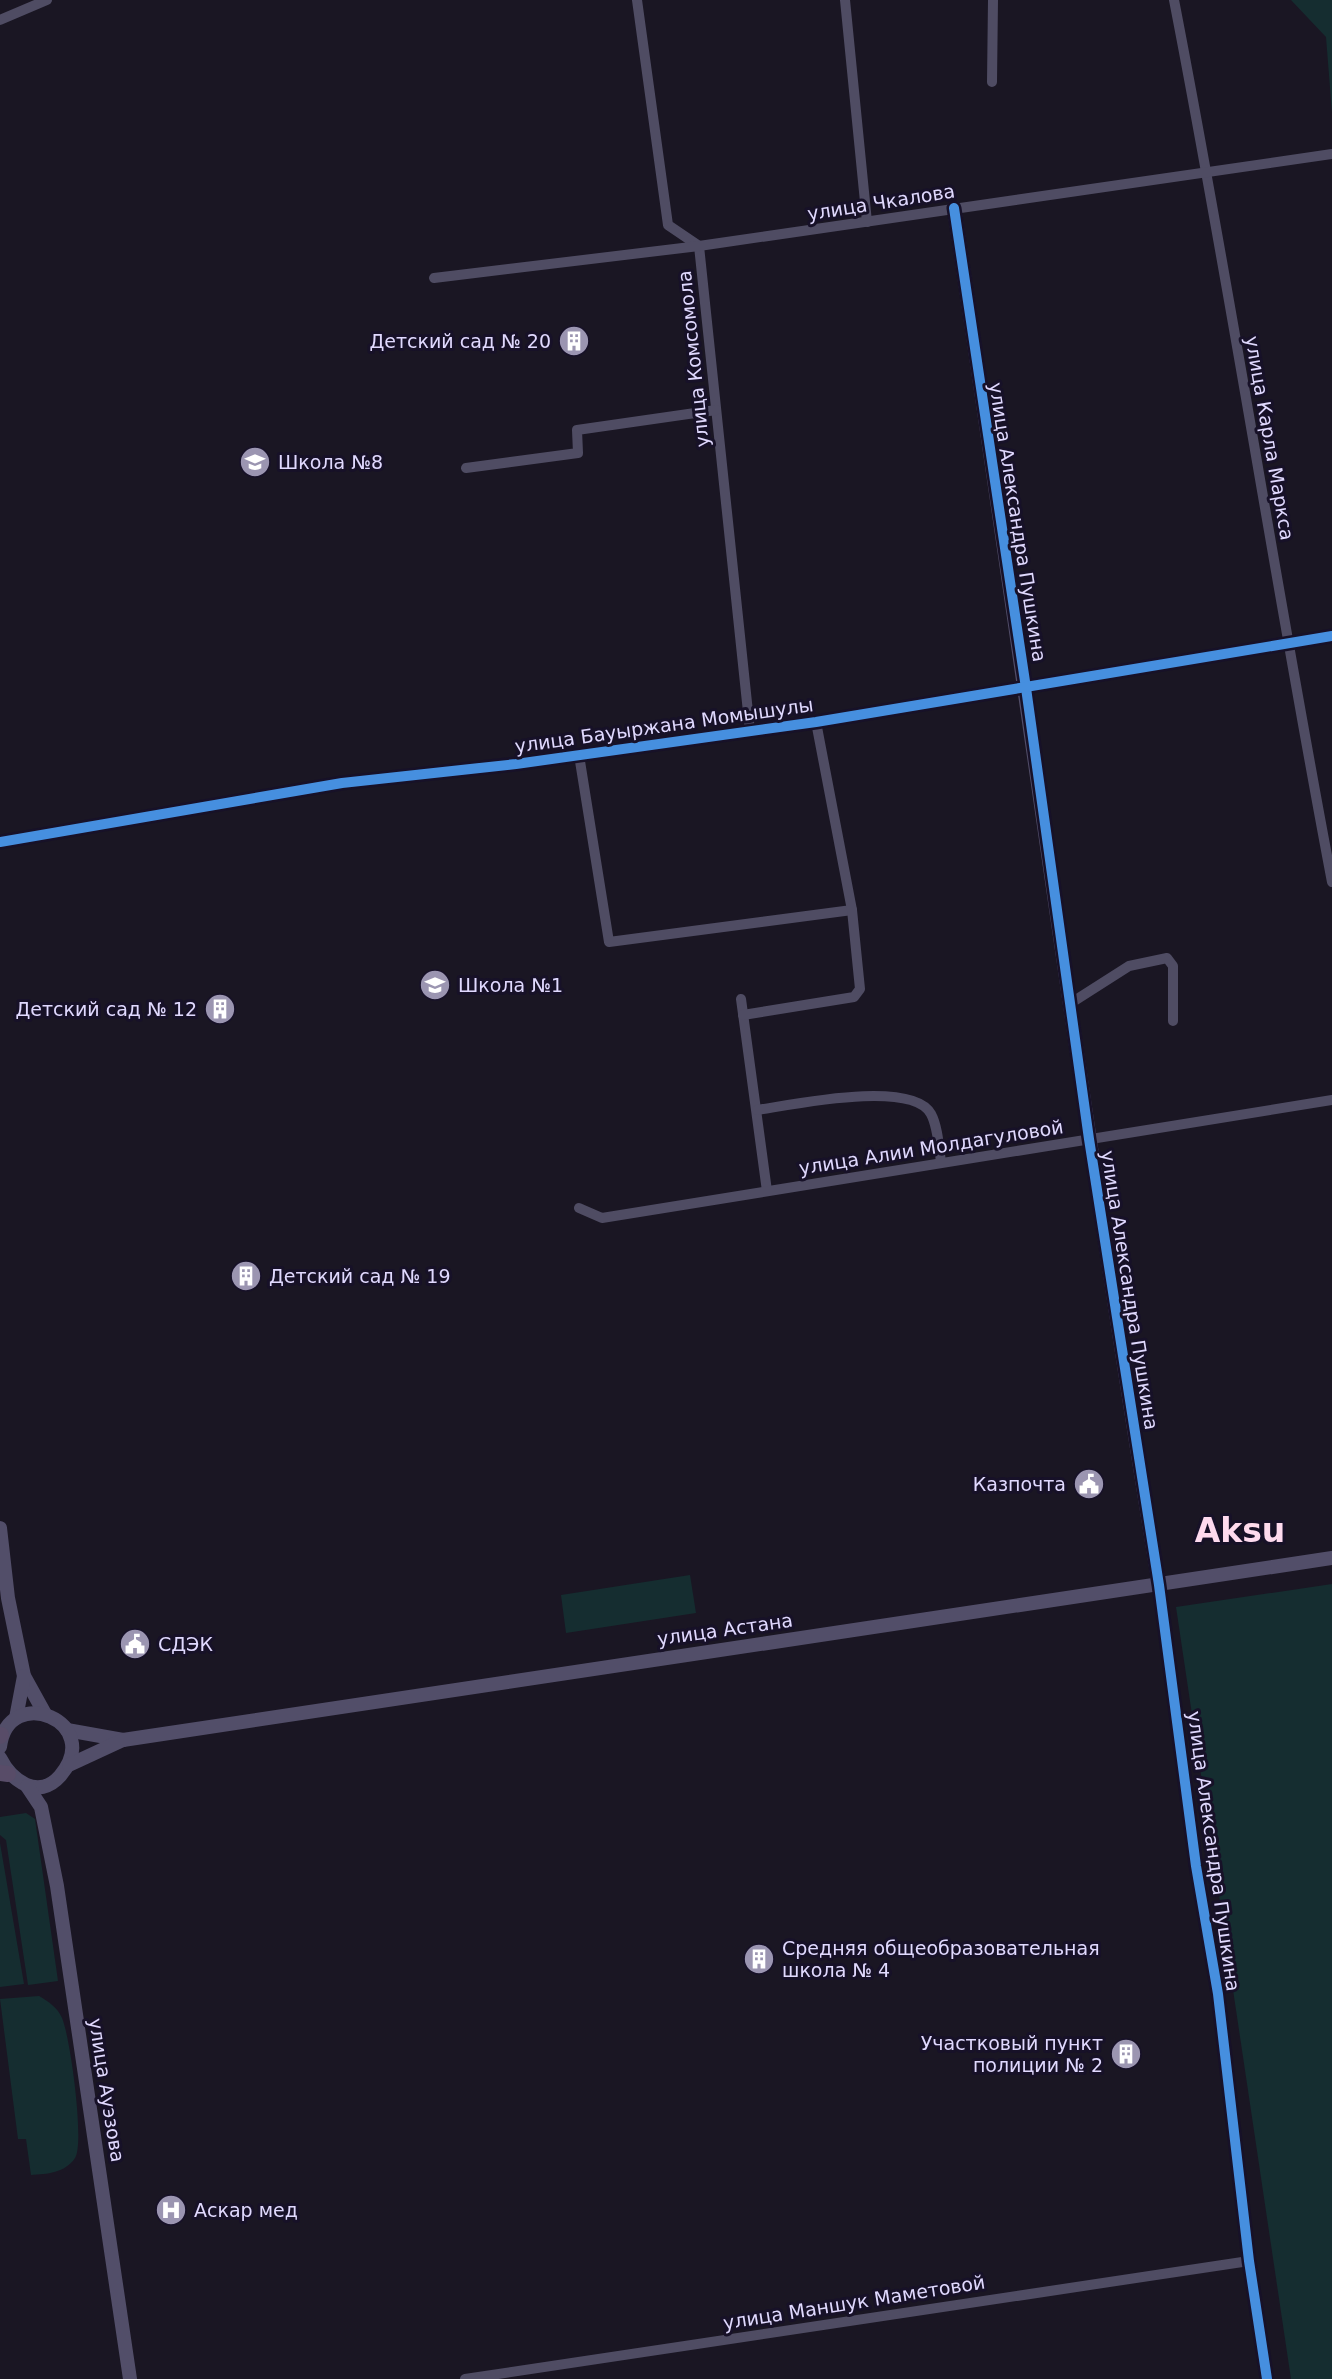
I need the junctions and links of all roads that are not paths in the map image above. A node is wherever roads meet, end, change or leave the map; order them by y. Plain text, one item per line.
1 (47, 0) edge
2 (637, 0) edge
3 (845, 0) edge
4 (993, 0) edge
5 (1174, 0) edge
6 (0, 20) edge
7 (992, 82) dead end
8 (1332, 154) edge
9 (1207, 172) junction
10 (954, 208) junction
11 (867, 222) junction
12 (699, 246) junction
13 (434, 278) dead end
14 (716, 410) junction
15 (466, 468) dead end
16 (1332, 636) edge
17 (1286, 642) junction
18 (1026, 688) junction
19 (816, 722) junction
20 (750, 731) junction
21 (579, 755) junction
22 (0, 842) edge
23 (1332, 882) edge
24 (852, 910) junction
25 (741, 999) dead end
26 (1071, 1003) junction
27 (743, 1015) junction
28 (1173, 1021) dead end
29 (1332, 1100) edge
30 (757, 1110) junction
31 (1088, 1139) junction
32 (941, 1162) junction
33 (767, 1191) junction
34 (579, 1208) dead end
35 (0, 1528) edge
36 (1332, 1558) edge
37 (1159, 1586) junction
38 (24, 1676) junction
39 (46, 1714) junction
40 (16, 1718) junction
41 (67, 1730) junction
42 (0, 1739) edge
43 (123, 1740) junction
44 (0, 1758) edge
45 (69, 1765) junction
46 (4, 1774) edge
47 (56, 1781) junction
48 (27, 1786) junction
49 (41, 1807) junction
50 (1249, 2261) junction
51 (130, 2379) edge
52 (465, 2379) edge
53 (1267, 2379) edge

1 - 6 street
2 - 12 street, улица Комсомола
3 - 11 street
4 - 7 street
5 - 9 street, улица Карла Маркса
8 - 9 street, улица Чкалова
9 - 10 street, улица Чкалова
9 - 17 street, улица Карла Маркса
10 - 11 street, улица Чкалова
10 - 18 street, улица Александра Пушкина
11 - 12 street, улица Чкалова
12 - 13 street, улица Чкалова
12 - 14 street, улица Комсомола
14 - 15 street
14 - 20 street, улица Комсомола
16 - 17 street, улица Бауыржана Момышулы
17 - 18 street, улица Бауыржана Момышулы
17 - 23 street, улица Карла Маркса
18 - 19 street, улица Бауыржана Момышулы
18 - 26 street, улица Александра Пушкина
19 - 20 street, улица Бауыржана Момышулы
19 - 24 street
20 - 21 street, улица Бауыржана Момышулы
21 - 22 street, улица Бауыржана Момышулы
21 - 24 street
24 - 27 street
25 - 27 street
26 - 28 street
26 - 31 street, улица Александра Пушкина
27 - 30 street
29 - 31 street, улица Алии Молдагуловой
30 - 32 street
30 - 33 street
31 - 32 street, улица Алии Молдагуловой
31 - 37 street, улица Александра Пушкина
32 - 33 street, улица Алии Молдагуловой
33 - 34 street, улица Алии Молдагуловой
35 - 38 street
36 - 37 street, улица Астана
37 - 43 street, улица Астана
37 - 50 street, улица Александра Пушкина
38 - 39 street
38 - 40 street
39 - 40 street
39 - 41 street
40 - 42 street
41 - 43 street
41 - 45 street
43 - 45 street
44 - 46 street
45 - 47 street
46 - 48 street
47 - 48 street
47 - 49 street
48 - 49 street
49 - 51 street, улица Ауэзова
50 - 52 street, улица Маншук Маметовой
50 - 53 street, улица Александра Пушкина

